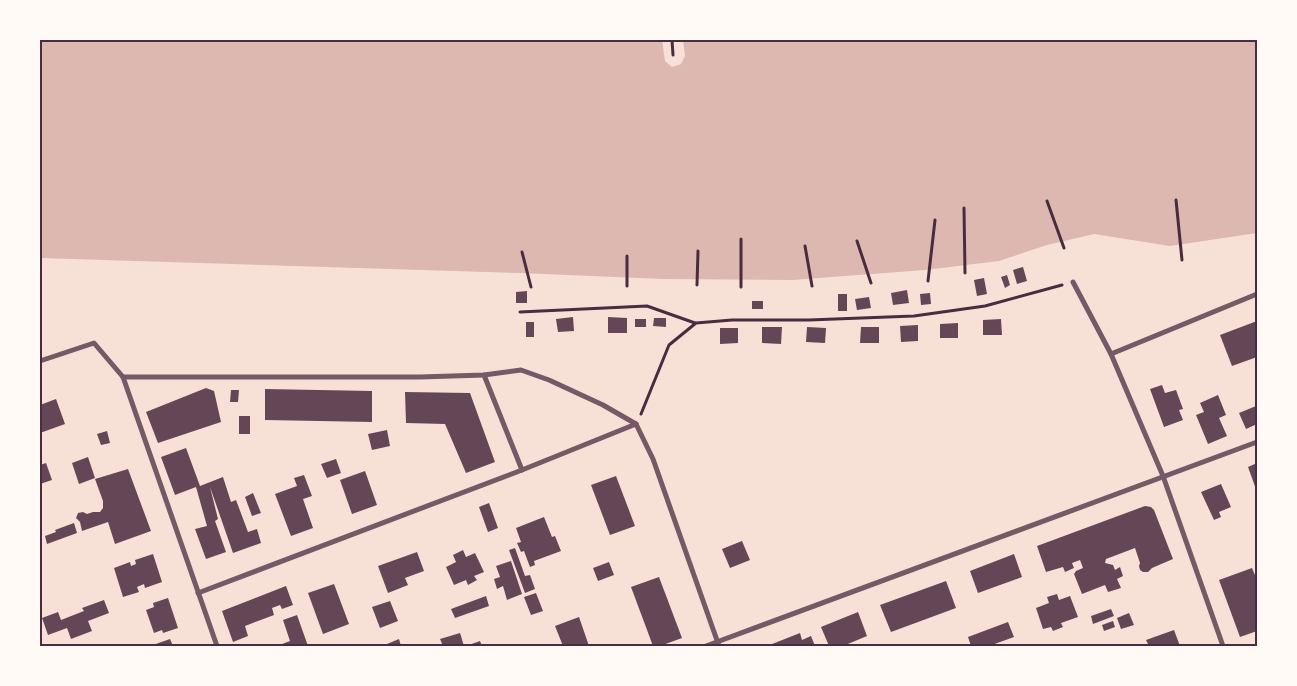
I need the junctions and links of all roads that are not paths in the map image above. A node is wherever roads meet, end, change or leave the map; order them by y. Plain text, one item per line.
1 (1073, 282) road end
2 (1257, 294) edge
3 (1111, 354) junction
4 (40, 361) edge
5 (484, 375) junction
6 (123, 377) junction
7 (636, 424) junction
8 (1257, 442) edge
9 (522, 470) junction
10 (1163, 476) junction
11 (198, 593) junction
12 (718, 644) edge
13 (217, 646) edge
14 (706, 646) edge
15 (1223, 646) edge

1 - 3 street
2 - 3 street
3 - 10 street
4 - 6 street
5 - 6 street
5 - 7 street
5 - 9 street
6 - 11 street
7 - 9 street
7 - 12 street
8 - 10 street
9 - 11 street
10 - 12 street
10 - 15 street
11 - 13 street
12 - 14 street

